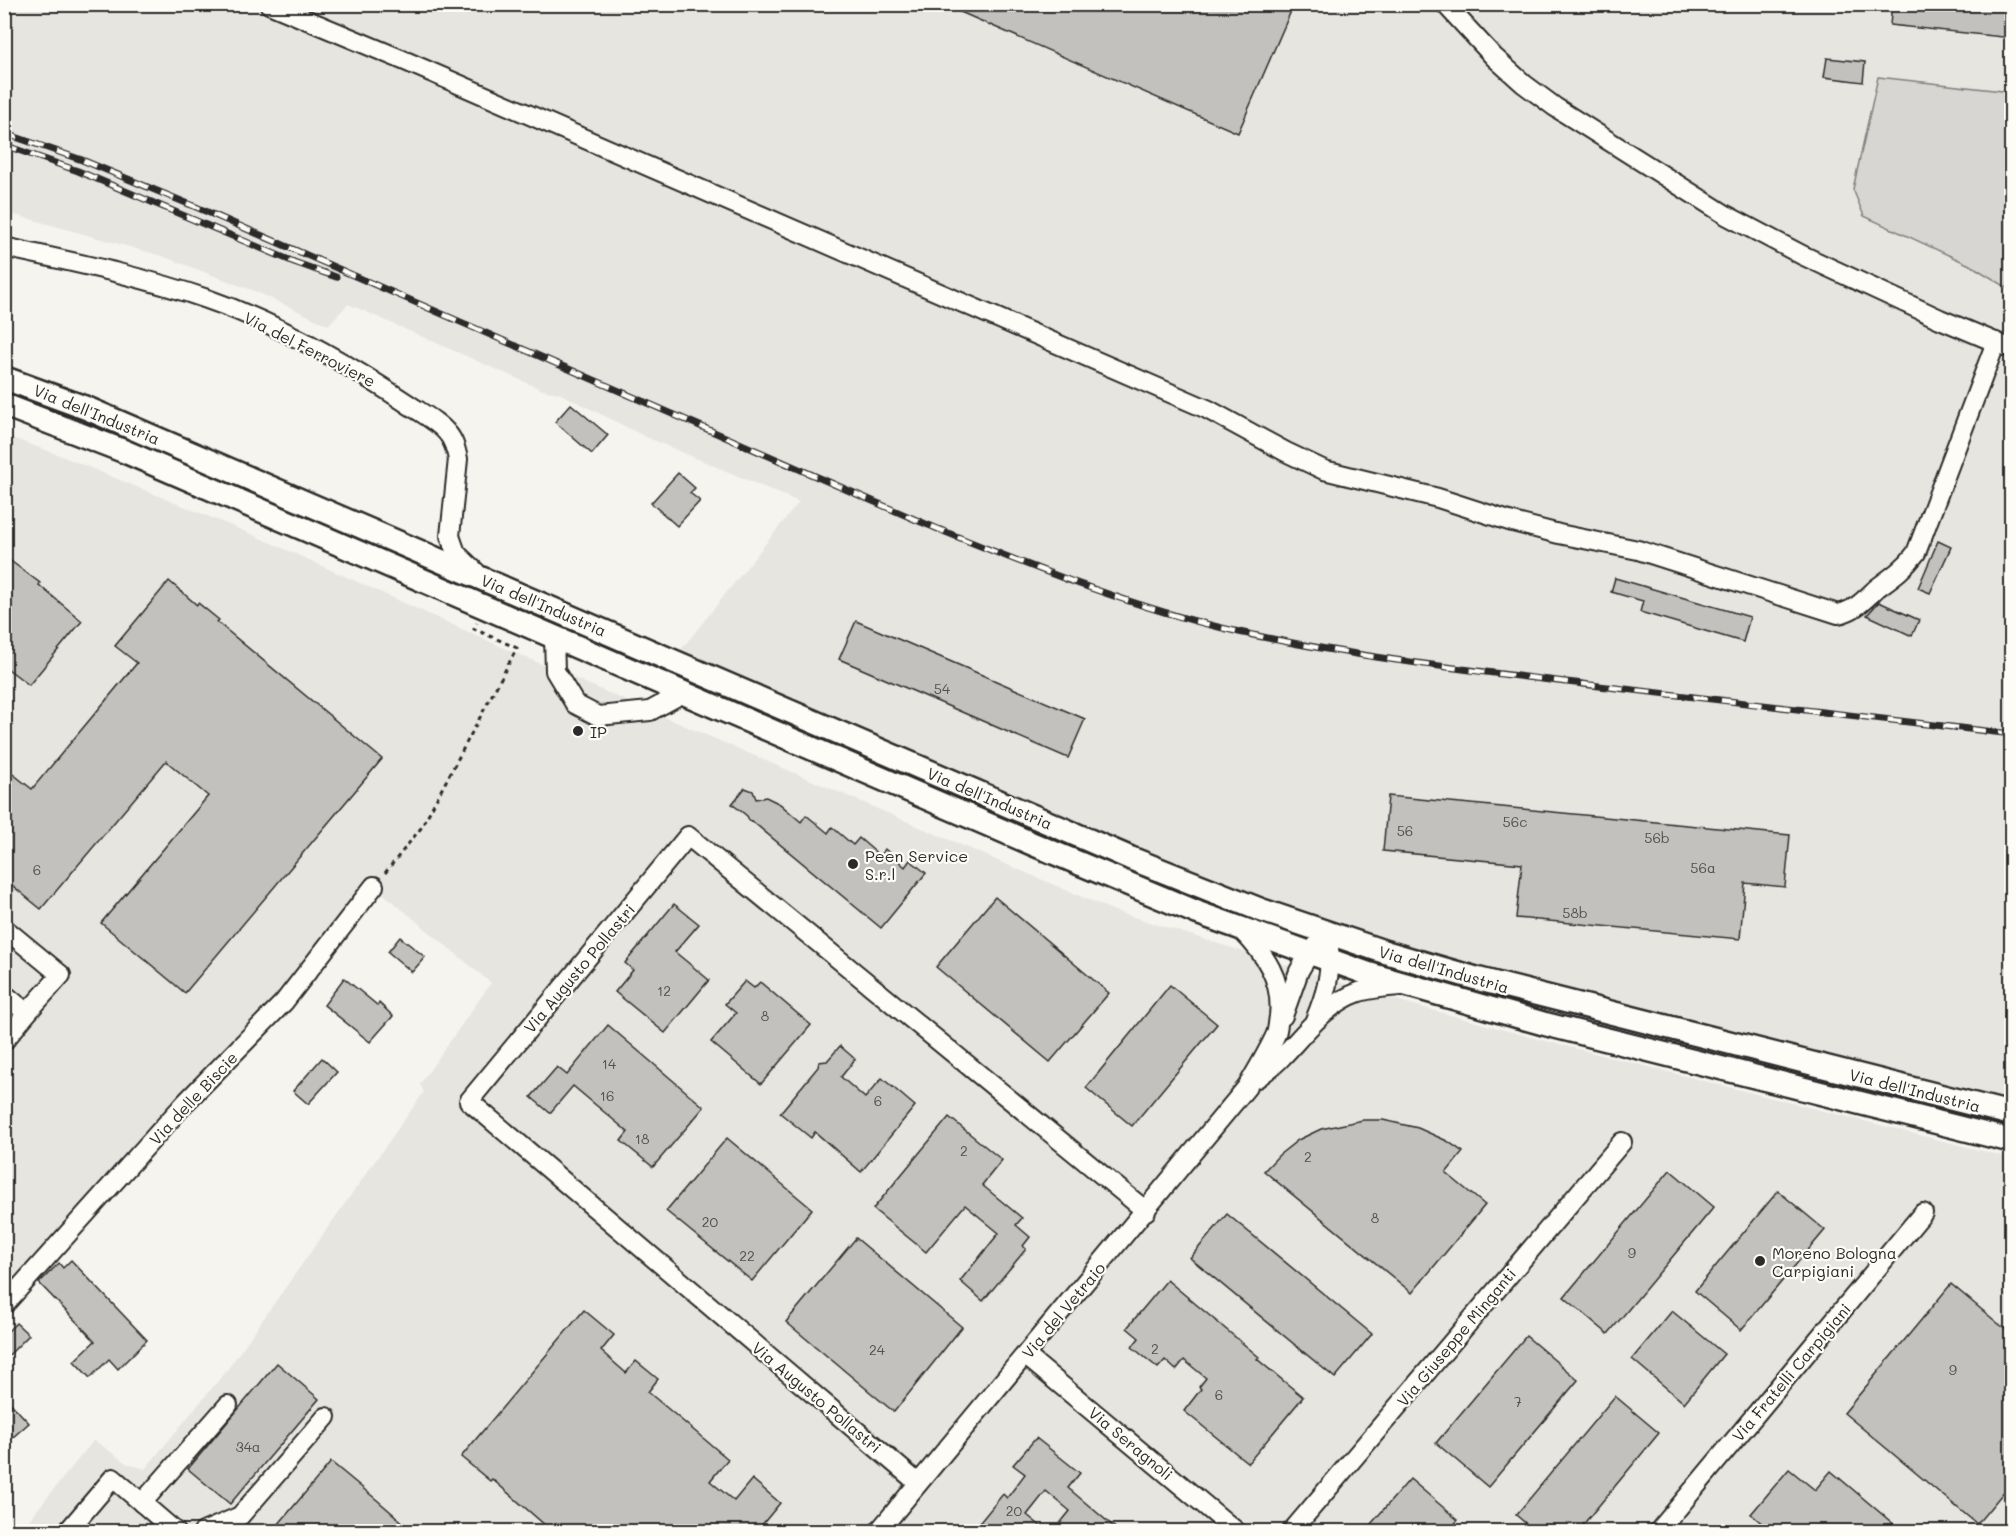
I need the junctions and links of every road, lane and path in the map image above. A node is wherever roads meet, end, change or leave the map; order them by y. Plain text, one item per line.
1 (269, 4) edge
2 (1445, 4) edge
3 (4, 246) edge
4 (2004, 346) edge
5 (4, 378) edge
6 (4, 405) edge
7 (485, 579) junction
8 (474, 629) dead end
9 (554, 637) junction
10 (683, 693) junction
11 (2012, 794) edge
12 (2005, 802) dead end
13 (374, 886) joint
14 (4, 928) edge
15 (1242, 930) junction
16 (1327, 933) junction
17 (1309, 954) junction
18 (1331, 961) junction
19 (1408, 986) junction
20 (4, 994) edge
21 (27, 1013) junction
22 (1314, 1021) junction
23 (1277, 1031) junction
24 (4, 1041) edge
25 (1247, 1087) junction
26 (2012, 1114) edge
27 (2012, 1141) edge
28 (1622, 1142) dead end
29 (1146, 1211) junction
30 (1923, 1213) dead end
31 (4, 1305) edge
32 (1025, 1355) junction
33 (228, 1405) dead end
34 (326, 1418) dead end
35 (918, 1483) junction
36 (142, 1503) junction
37 (67, 1532) edge
38 (176, 1532) edge
39 (203, 1532) edge
40 (878, 1532) edge
41 (1237, 1532) edge
42 (1291, 1532) edge
43 (1658, 1532) edge

1 - 4 street
2 - 4 street
3 - 7 street, Via del Ferroviere
5 - 7 main road, Via dell'Industria
6 - 9 main road, Via dell'Industria
7 - 16 main road, Via dell'Industria
8 - 13 path
9 - 10 main road, Via dell'Industria
9 - 10 street
10 - 15 main road, Via dell'Industria
11 - 12 path
13 - 31 street, Via delle Biscie
14 - 21 street
15 - 17 main road, Via dell'Industria
15 - 23 street, Via del Vetraio
16 - 17 street, Via del Vetraio
16 - 18 street, Via del Vetraio
16 - 26 main road, Via dell'Industria
17 - 18 main road, Via dell'Industria
17 - 23 street, Via del Vetraio
18 - 19 main road, Via dell'Industria
18 - 22 street, Via del Vetraio
19 - 22 street, Via del Vetraio
19 - 27 main road, Via dell'Industria
20 - 21 street
21 - 24 street
22 - 25 street, Via del Vetraio
23 - 25 street, Via del Vetraio
25 - 29 street, Via del Vetraio
28 - 42 street, Via Giuseppe Minganti
29 - 32 street, Via del Vetraio
29 - 35 street, Via Augusto Pollastri
30 - 43 street, Via Fratelli Carpigiani
32 - 35 street, Via del Vetraio
32 - 41 street, Via Seragnoli
33 - 36 street
34 - 39 street
35 - 40 street, Via del Vetraio
36 - 37 street
36 - 38 street

